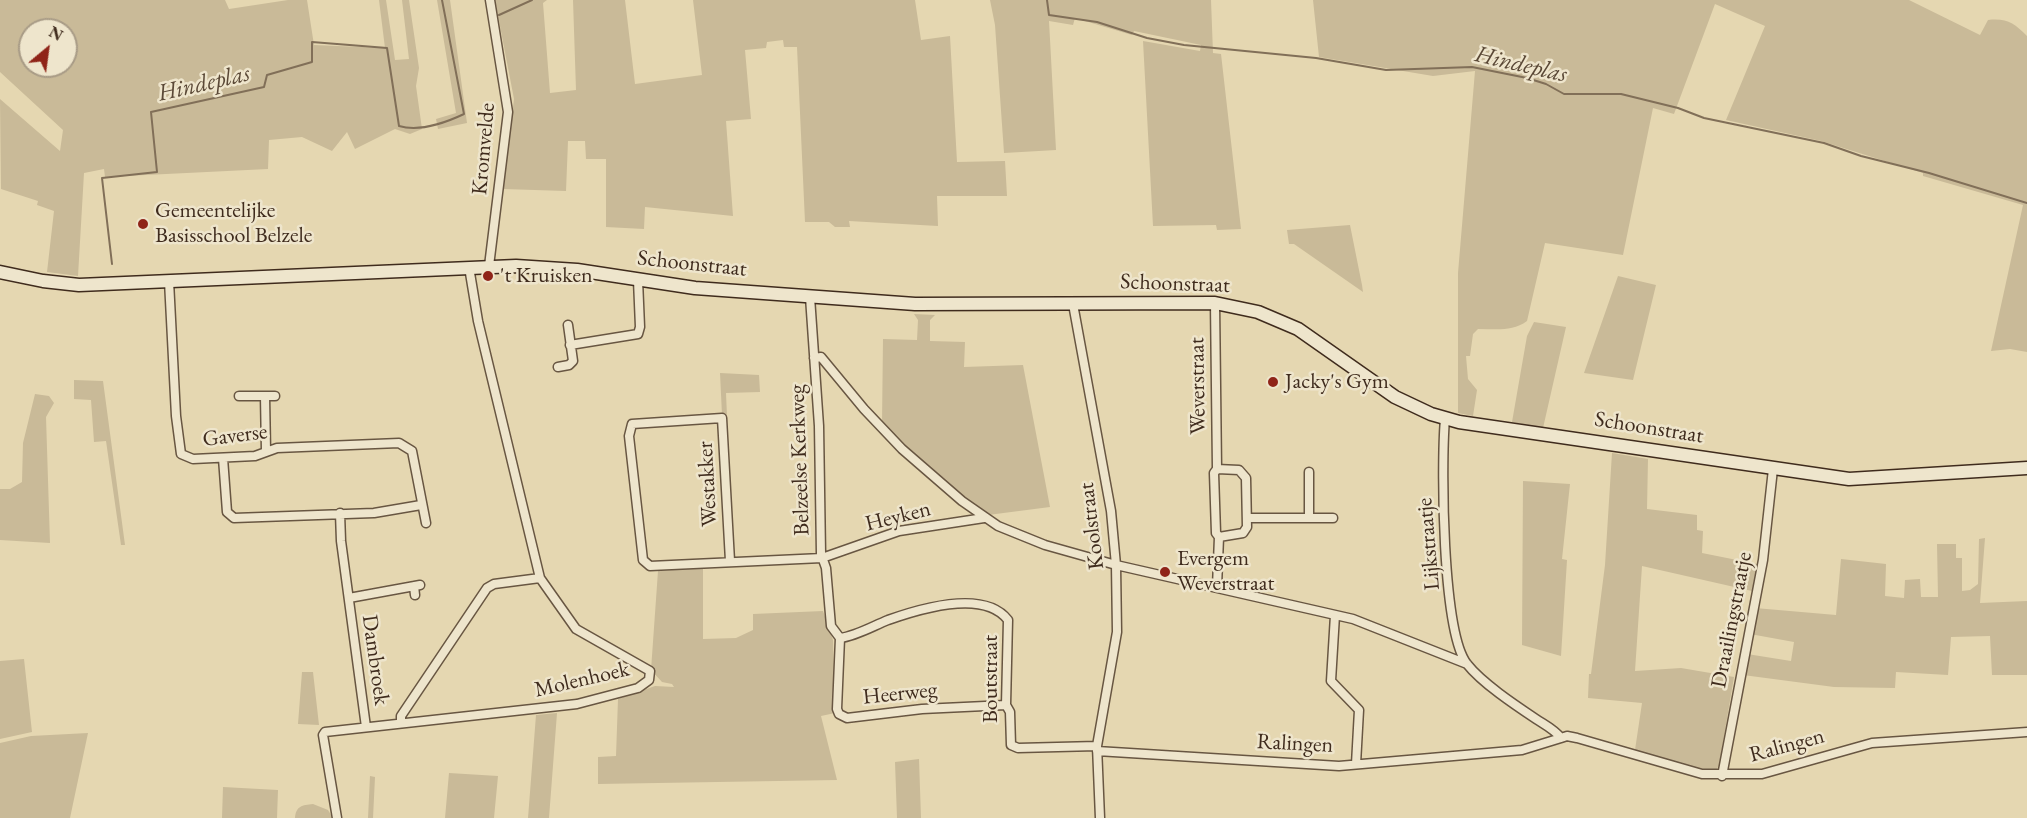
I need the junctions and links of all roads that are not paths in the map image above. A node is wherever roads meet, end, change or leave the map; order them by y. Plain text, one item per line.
1 (490, 0) edge
2 (489, 266) junction
3 (469, 267) junction
4 (0, 272) edge
5 (638, 280) junction
6 (168, 281) junction
7 (810, 297) junction
8 (1215, 303) junction
9 (1073, 304) junction
10 (568, 325) dead end
11 (570, 345) junction
12 (814, 358) junction
13 (558, 367) dead end
14 (239, 396) dead end
15 (265, 396) junction
16 (275, 396) dead end
17 (1445, 419) junction
18 (266, 451) junction
19 (223, 458) junction
20 (2027, 468) edge
21 (1216, 469) junction
22 (1773, 469) junction
23 (1309, 472) dead end
24 (421, 505) junction
25 (340, 513) junction
26 (1309, 517) junction
27 (984, 518) junction
28 (1247, 518) junction
29 (1334, 518) dead end
30 (426, 523) dead end
31 (1219, 537) junction
32 (822, 558) junction
33 (643, 560) joint
34 (730, 561) junction
35 (1116, 565) junction
36 (540, 578) junction
37 (1217, 587) junction
38 (416, 589) dead end
39 (349, 598) junction
40 (1335, 615) junction
41 (840, 638) junction
42 (1467, 664) junction
43 (1006, 705) junction
44 (401, 723) junction
45 (366, 727) junction
46 (2027, 732) edge
47 (1561, 738) junction
48 (1097, 749) junction
49 (1356, 764) junction
50 (1722, 776) junction
51 (338, 818) edge
52 (1100, 818) edge

1 - 2 street, Kromvelde
2 - 3 street, Schoonstraat
2 - 5 street, Schoonstraat
3 - 6 street, Schoonstraat
3 - 36 street, Molenhoek
4 - 6 street, Schoonstraat
5 - 7 street, Schoonstraat
5 - 11 street
6 - 19 street, Gaverse
7 - 9 street, Schoonstraat
7 - 12 street, Belzeelse Kerkweg
8 - 9 street, Schoonstraat
8 - 17 street, Schoonstraat
8 - 21 street, Weverstraat
9 - 35 street, Koolstraat
10 - 11 street
11 - 13 street
12 - 27 street, Belzeelse Kerkweg
12 - 32 street, Belzeelse Kerkweg
14 - 15 street
15 - 16 street
15 - 18 street
17 - 22 street, Schoonstraat
17 - 42 street, Lijkstraatje
18 - 19 street, Gaverse
18 - 24 street, Gaverse
19 - 25 street
20 - 22 street, Schoonstraat
21 - 28 street
21 - 31 street, Weverstraat
22 - 50 street, Draailingstraatje
23 - 26 street
24 - 25 street
24 - 30 street, Gaverse
25 - 39 street, Dambroek
26 - 28 street
26 - 29 street
27 - 32 street, Heyken
27 - 35 street, Belzeelse Kerkweg
28 - 31 street
31 - 37 street, Weverstraat
32 - 34 street, Belzeelse Kerkweg
32 - 41 street
33 - 34 street, Belzeelse Kerkweg
33 - 34 street, Westakker
35 - 37 street, Belzeelse Kerkweg
35 - 48 street, Koolstraat
36 - 44 street
36 - 44 street, Molenhoek
37 - 40 street, Belzeelse Kerkweg
38 - 39 street, Dambroek
39 - 45 street, Dambroek
40 - 42 street, Belzeelse Kerkweg
40 - 49 street
41 - 43 street, Heerweg
41 - 43 street, Boutstraat
42 - 47 street
43 - 48 street, Boutstraat
44 - 45 street, Molenhoek
45 - 51 street, Molenhoek
46 - 50 street, Ralingen
47 - 49 street, Ralingen
47 - 50 street, Ralingen
48 - 49 street, Ralingen
48 - 52 street, Koolstraat

